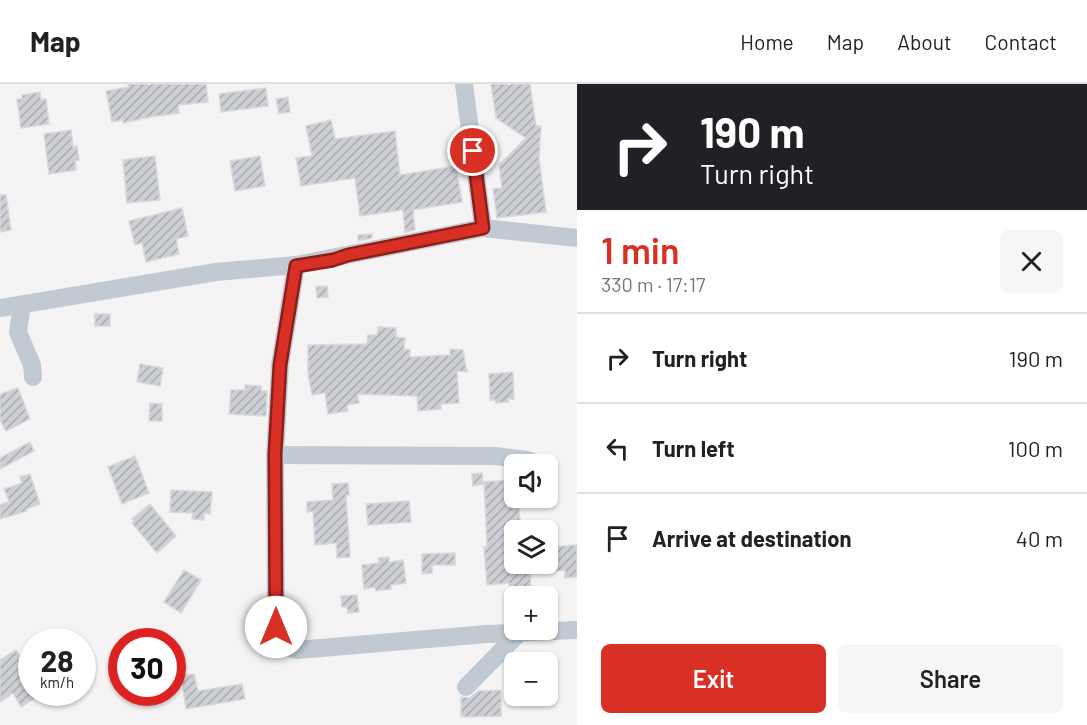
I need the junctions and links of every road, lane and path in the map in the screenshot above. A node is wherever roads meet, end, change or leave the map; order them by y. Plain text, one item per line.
1 (465, 84) edge
2 (483, 228) junction
3 (577, 238) edge
4 (296, 266) junction
5 (22, 305) junction
6 (0, 308) edge
7 (33, 377) dead end
8 (275, 454) junction
9 (504, 457) edge
10 (577, 630) edge
11 (558, 631) edge
12 (504, 634) edge
13 (512, 640) edge
14 (466, 687) dead end

1 - 2 street
2 - 3 street
2 - 4 street
4 - 5 street
4 - 8 street
5 - 6 street
5 - 7 street
8 - 9 street
8 - 12 street
10 - 11 street
13 - 14 street

